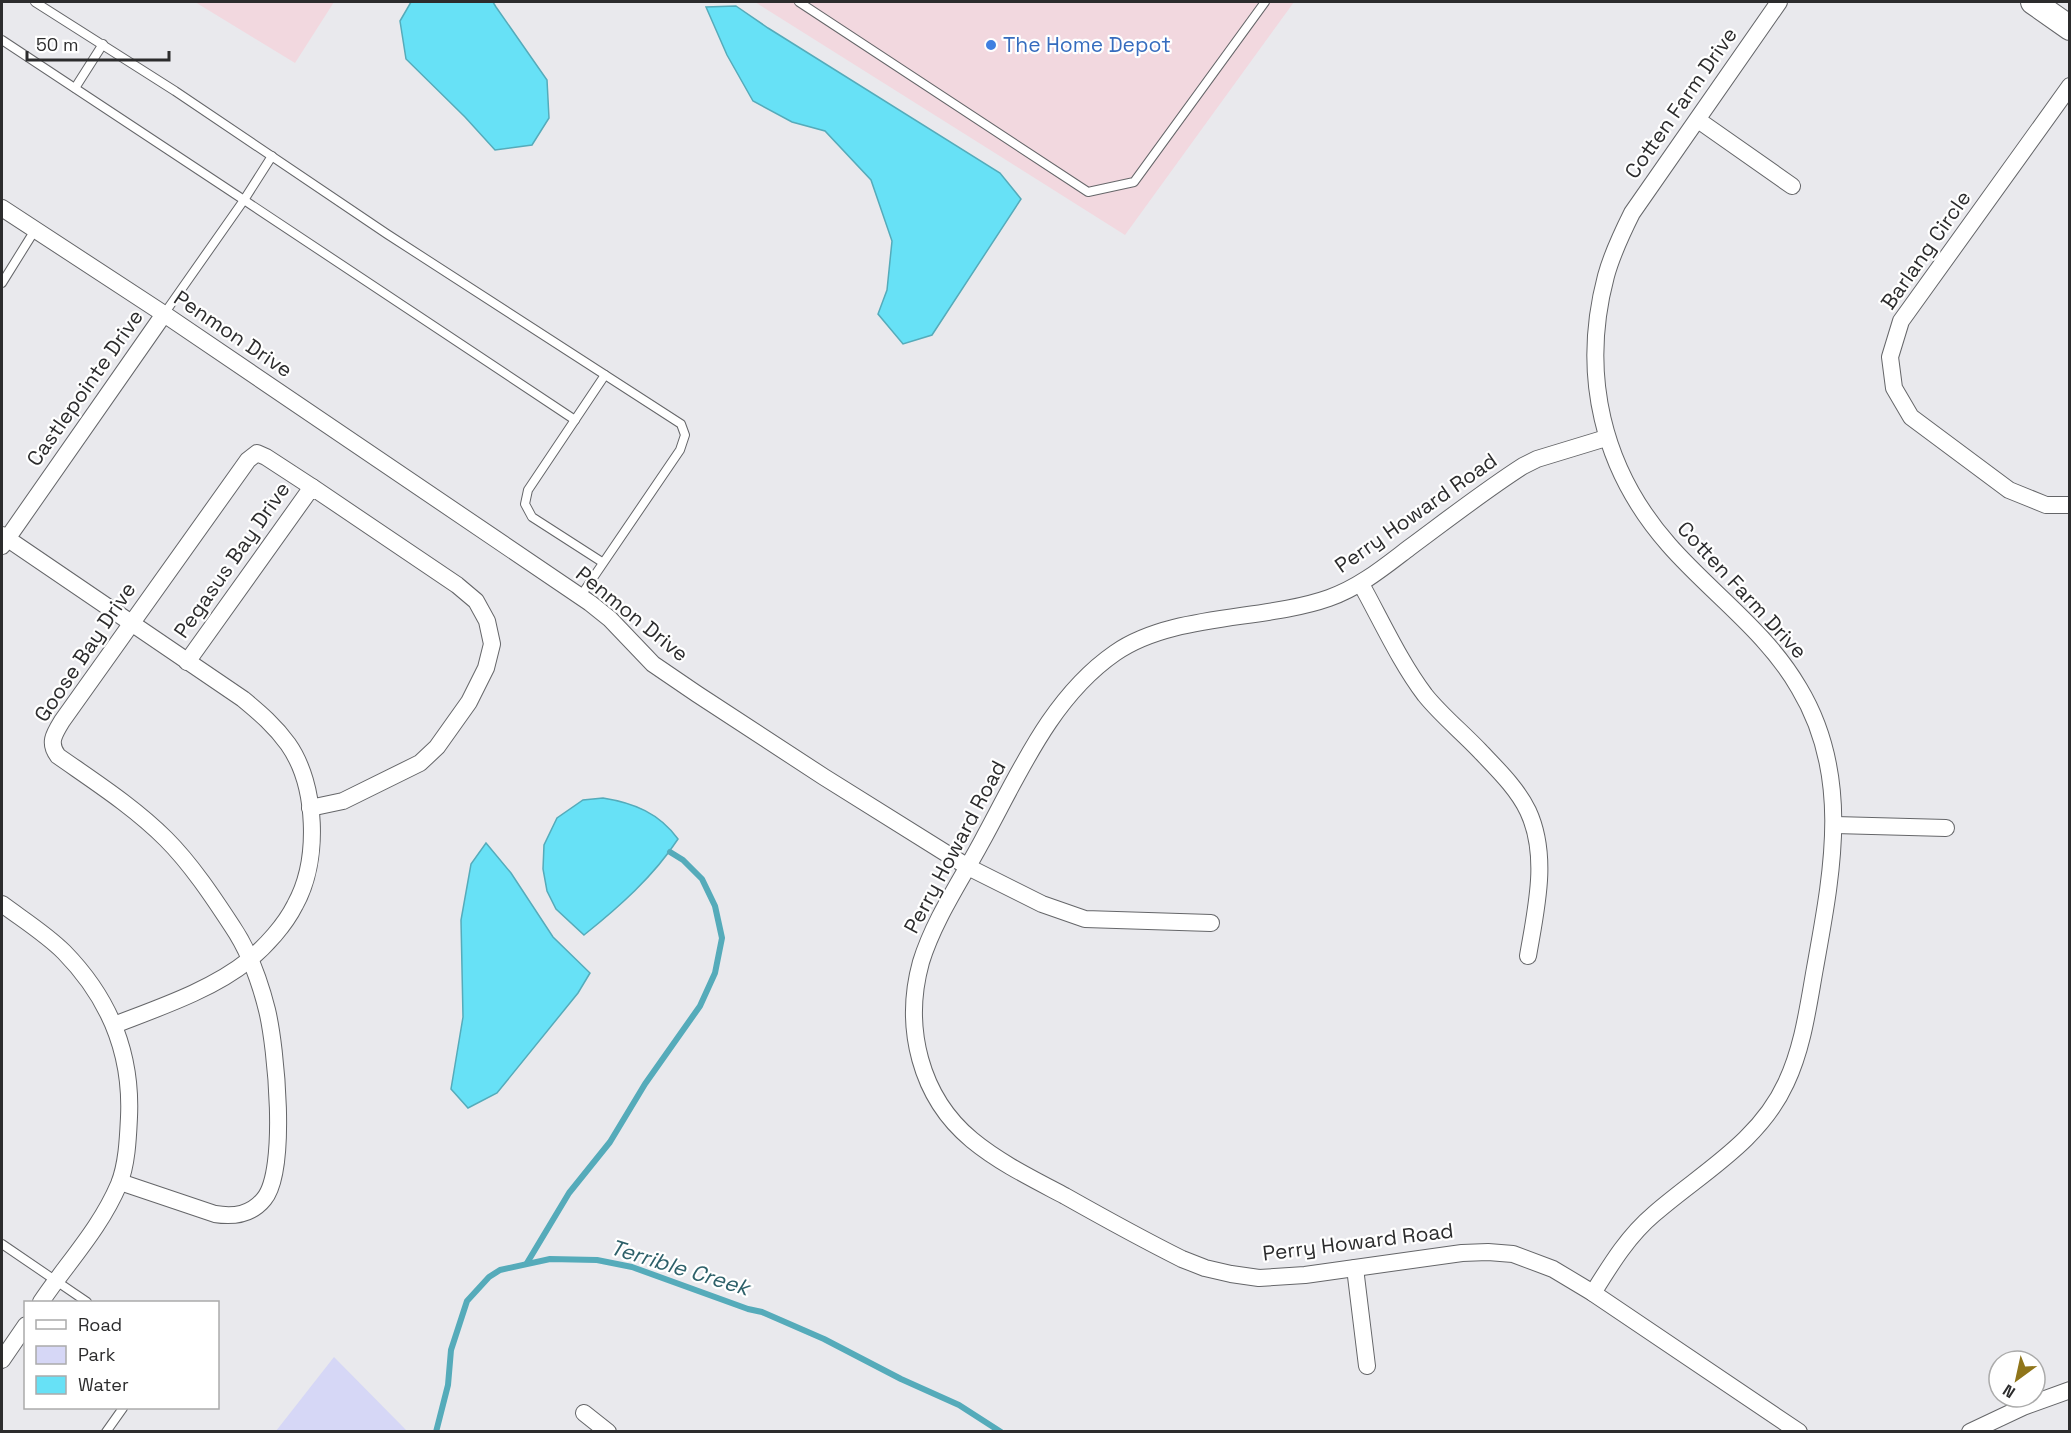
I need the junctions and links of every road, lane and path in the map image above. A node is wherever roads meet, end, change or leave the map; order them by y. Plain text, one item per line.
1 (35, 2) edge
2 (799, 2) edge
3 (1265, 2) edge
4 (1779, 2) edge
5 (2033, 2) edge
6 (2070, 27) edge
7 (2, 40) edge
8 (102, 44) junction
9 (2070, 86) edge
10 (75, 88) junction
11 (1698, 120) junction
12 (272, 156) junction
13 (1791, 186) dead end
14 (243, 200) junction
15 (2, 208) edge
16 (35, 230) junction
17 (2, 283) edge
18 (164, 314) junction
19 (605, 375) junction
20 (575, 420) junction
21 (1606, 438) junction
22 (312, 487) junction
23 (2070, 506) edge
24 (3, 540) edge
25 (602, 562) junction
26 (1361, 584) junction
27 (580, 597) junction
28 (131, 624) junction
29 (187, 662) junction
30 (310, 808) junction
31 (1835, 825) junction
32 (1946, 828) dead end
33 (969, 867) junction
34 (2, 904) edge
35 (1211, 923) dead end
36 (1528, 956) dead end
37 (250, 959) junction
38 (114, 1025) junction
39 (120, 1182) junction
40 (2, 1244) edge
41 (1355, 1269) junction
42 (57, 1280) junction
43 (1593, 1293) junction
44 (42, 1301) edge
45 (86, 1301) edge
46 (24, 1328) edge
47 (2, 1360) edge
48 (1367, 1366) dead end
49 (2070, 1390) edge
50 (122, 1409) edge
51 (585, 1413) dead end
52 (106, 1431) edge
53 (608, 1431) edge
54 (1799, 1431) edge
55 (1970, 1431) edge

1 - 8 lane
2 - 3 lane
4 - 11 street, Cotten Farm Drive
5 - 6 main road
7 - 10 lane
8 - 10 lane
8 - 12 lane
9 - 23 street, Barlang Circle
10 - 14 lane
11 - 13 street
11 - 21 street, Cotten Farm Drive
12 - 14 lane
12 - 19 lane
14 - 18 lane
14 - 20 lane
15 - 16 street, Penmon Drive
16 - 17 lane
16 - 18 street, Penmon Drive
18 - 24 street, Castlepointe Drive
18 - 27 street, Penmon Drive
19 - 20 lane
19 - 25 lane
20 - 25 lane
21 - 26 street, Perry Howard Road
21 - 31 street, Cotten Farm Drive
22 - 28 street, Goose Bay Drive
22 - 29 street, Pegasus Bay Drive
22 - 30 street, Pegasus Bay Drive
24 - 28 street
25 - 27 lane
26 - 33 street, Perry Howard Road
26 - 36 street
27 - 33 street, Penmon Drive
28 - 29 street
28 - 37 street, Goose Bay Drive
29 - 30 street
30 - 37 street
31 - 32 street
31 - 43 street, Cotten Farm Drive
33 - 35 street, Penmon Drive
33 - 41 street, Perry Howard Road
34 - 38 street
37 - 38 street
37 - 39 street, Goose Bay Drive
38 - 39 street
39 - 42 street
40 - 42 lane
41 - 43 street, Perry Howard Road
41 - 48 street
42 - 44 street
42 - 45 lane
43 - 54 street, Perry Howard Road
46 - 47 street
49 - 55 street
50 - 52 lane
51 - 53 street

